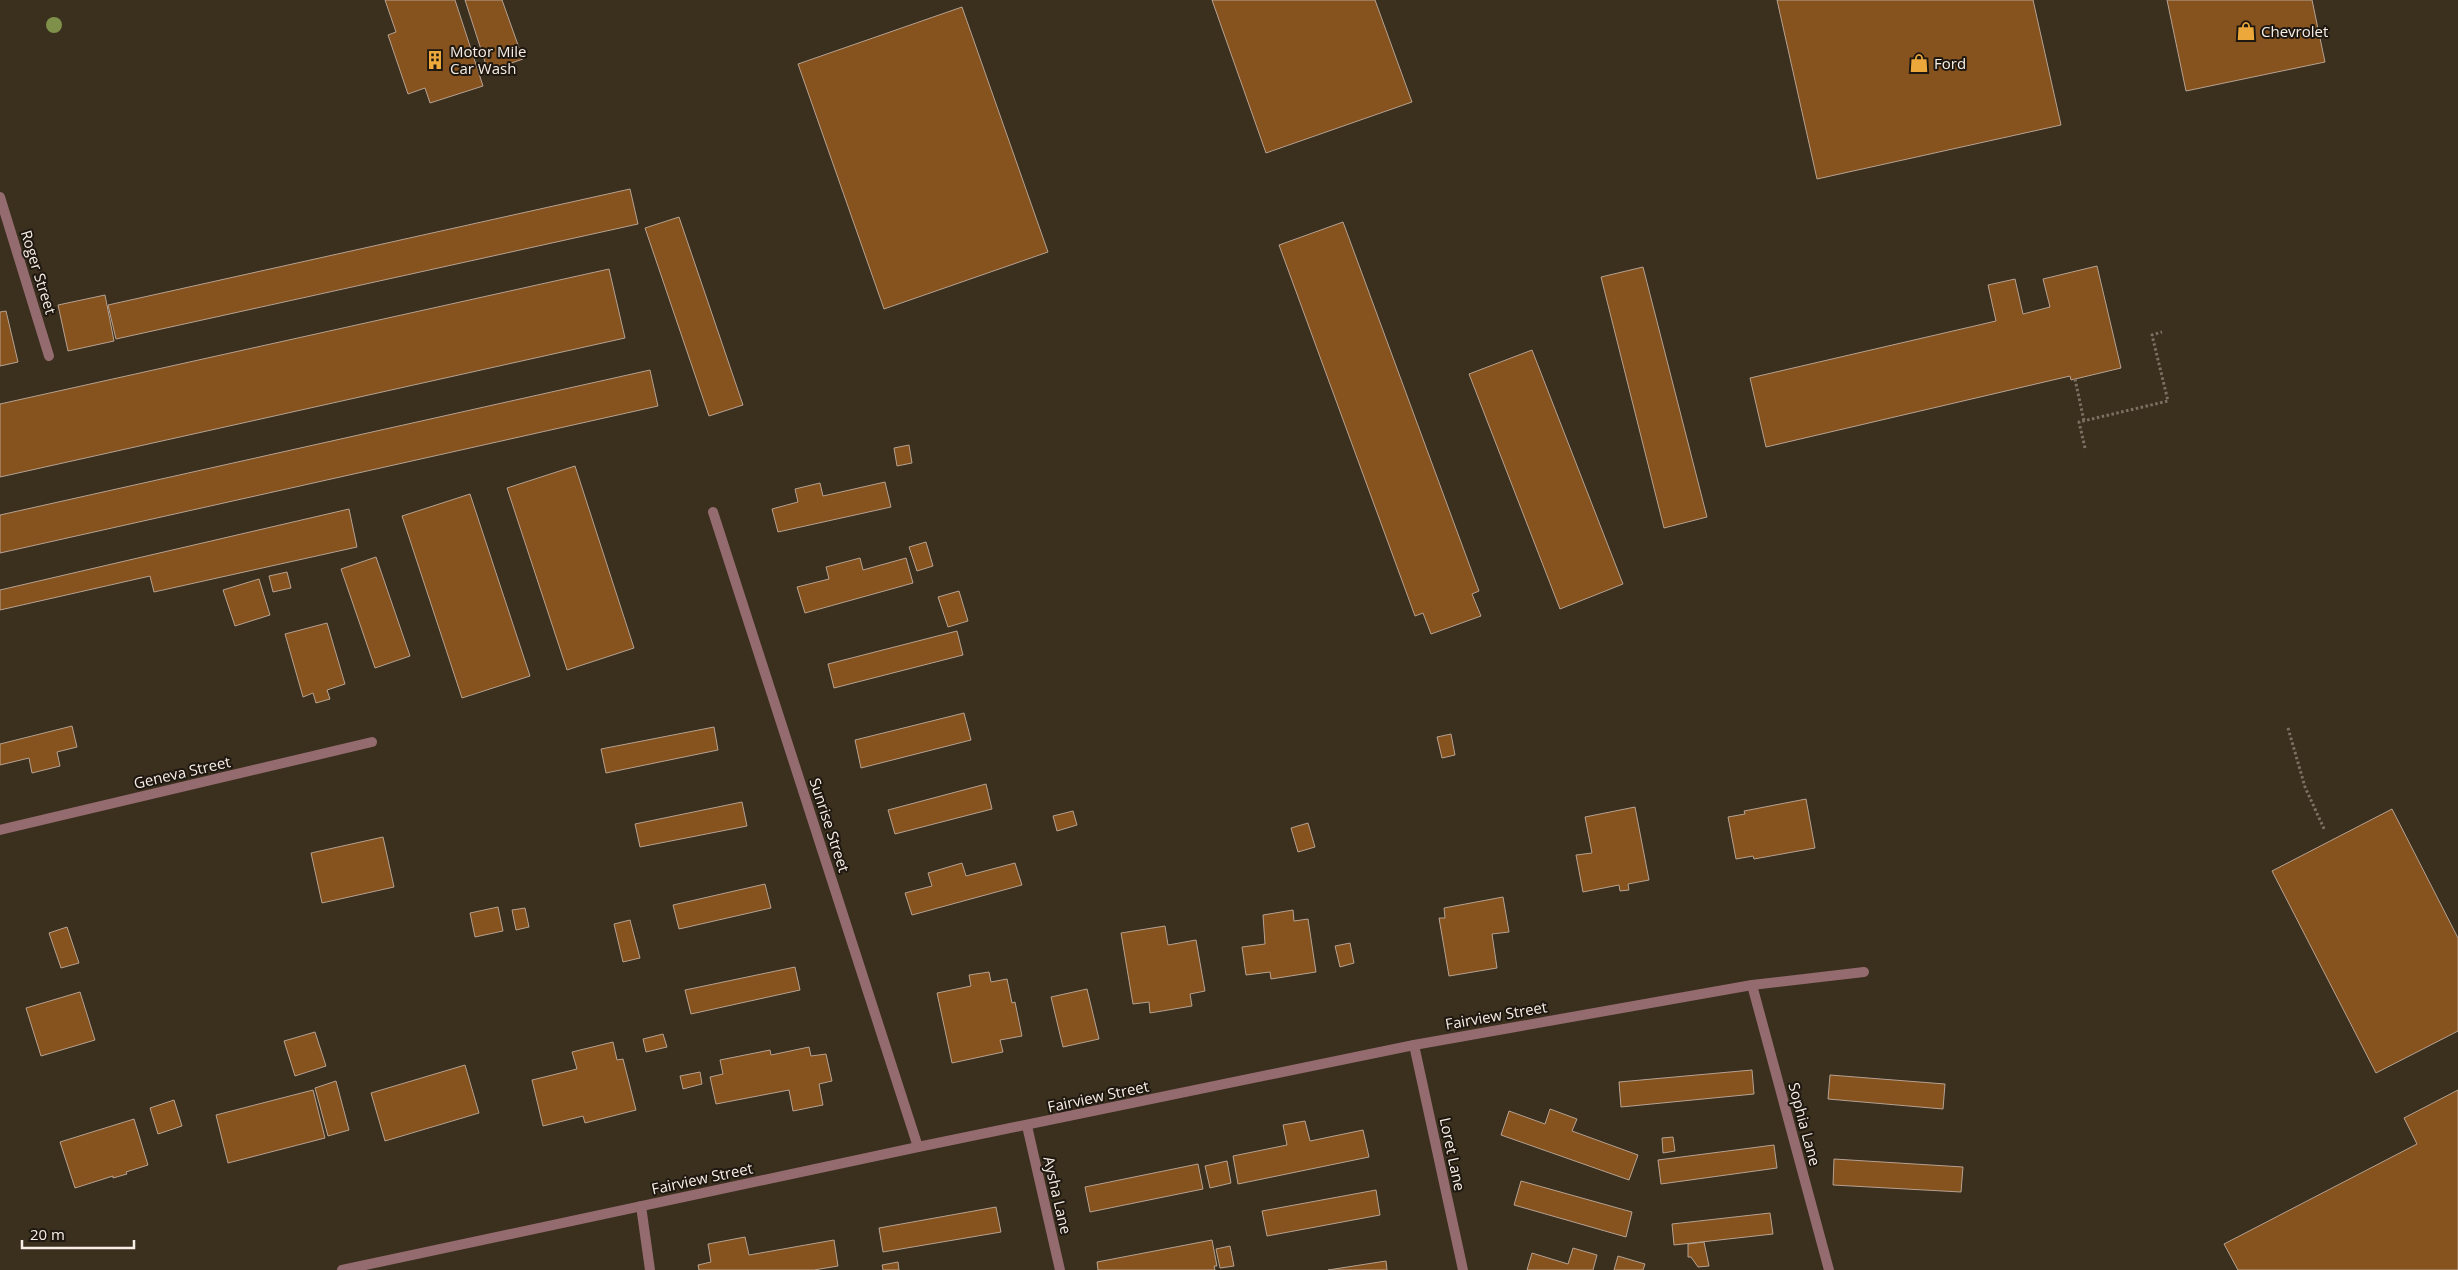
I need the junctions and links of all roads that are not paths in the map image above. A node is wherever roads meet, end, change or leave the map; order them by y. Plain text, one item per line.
1 (0, 197) edge
2 (49, 356) dead end
3 (713, 512) dead end
4 (372, 742) dead end
5 (0, 830) edge
6 (1864, 972) dead end
7 (1752, 985) junction
8 (1414, 1045) junction
9 (1027, 1126) junction
10 (918, 1147) junction
11 (641, 1206) junction
12 (342, 1270) edge
13 (650, 1270) edge
14 (1060, 1270) edge
15 (1463, 1270) edge
16 (1829, 1270) edge

1 - 2 street, Roger Street
3 - 10 street, Sunrise Street
4 - 5 street, Geneva Street
6 - 7 street, Fairview Street
7 - 8 street, Fairview Street
7 - 16 street, Sophia Lane
8 - 9 street, Fairview Street
8 - 15 street, Loret Lane
9 - 10 street, Fairview Street
9 - 14 street, Aysha Lane
10 - 11 street, Fairview Street
11 - 12 street, Fairview Street
11 - 13 street

